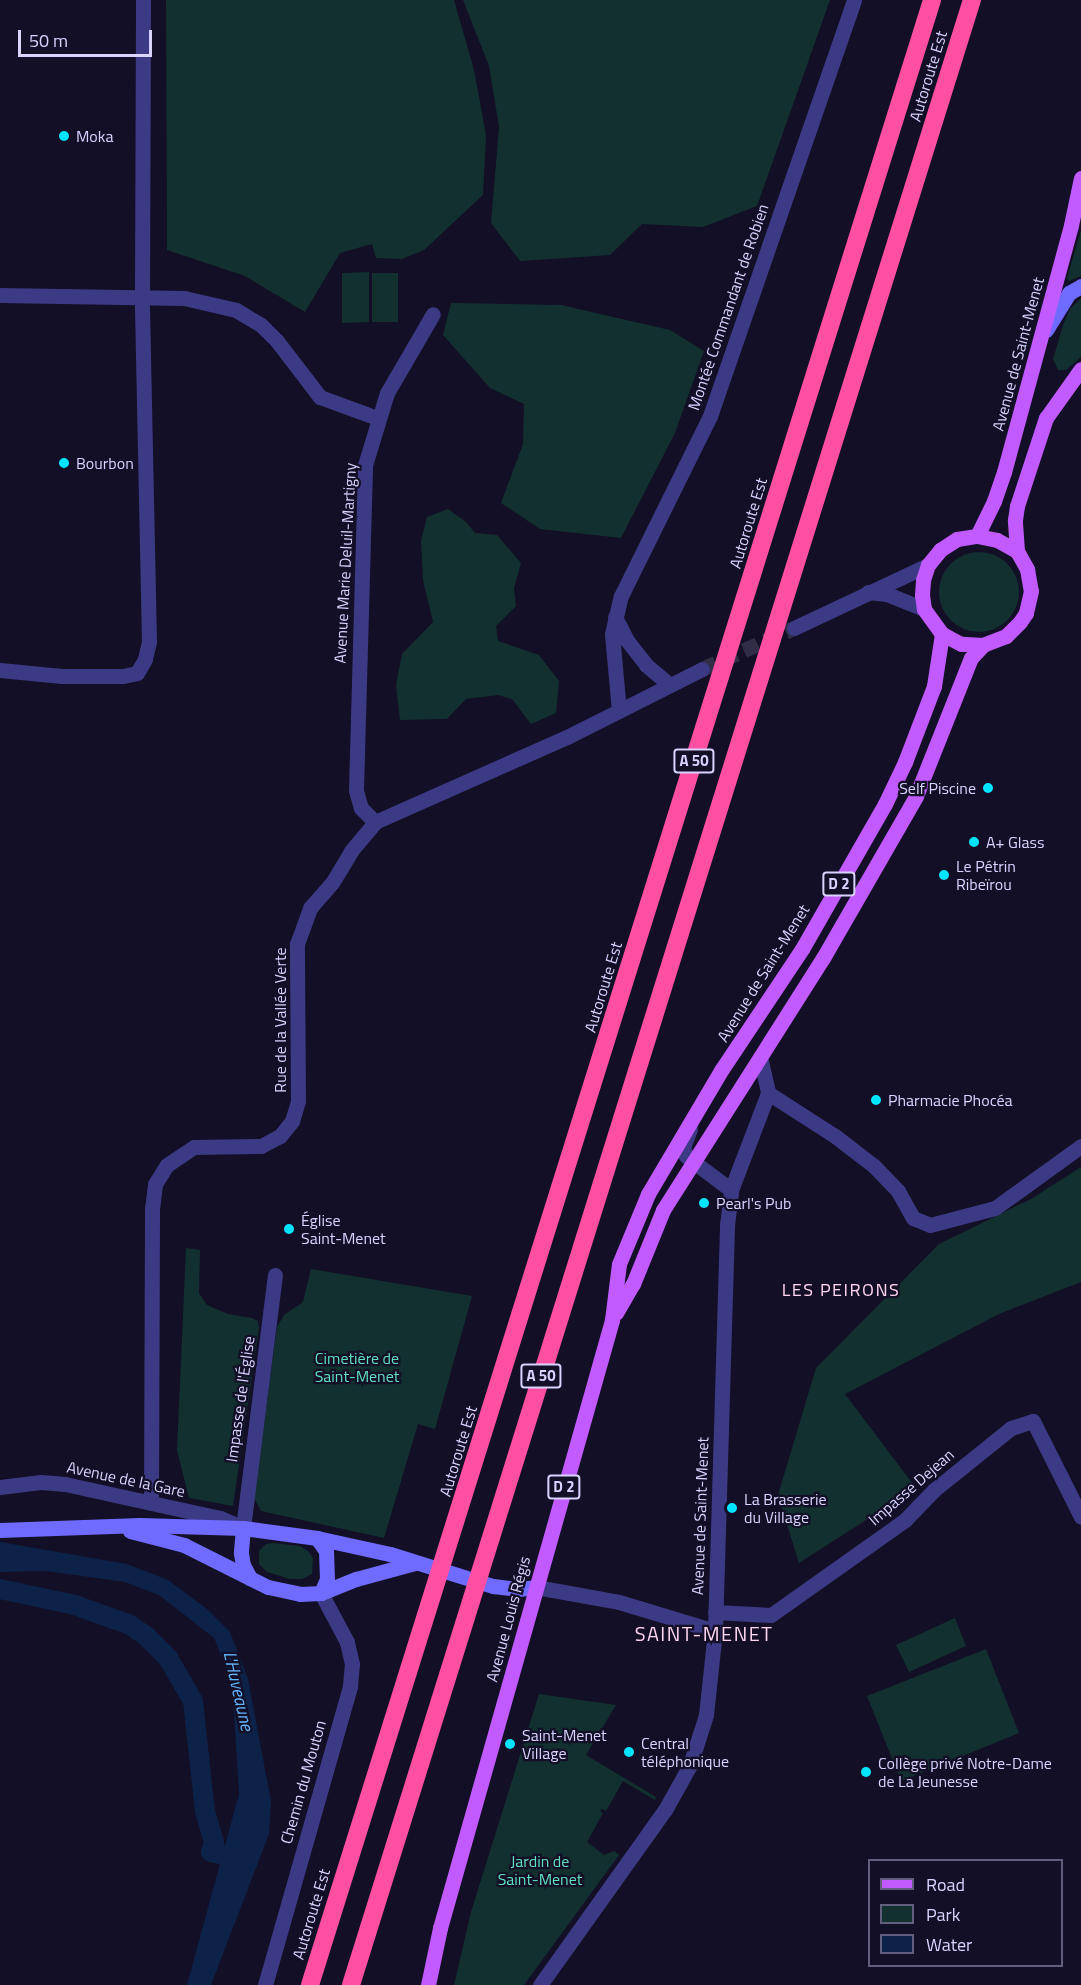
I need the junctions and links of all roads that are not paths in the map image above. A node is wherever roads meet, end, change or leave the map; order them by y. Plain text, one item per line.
1 (142, 0) edge
2 (854, 0) edge
3 (932, 0) edge
4 (972, 0) edge
5 (1081, 178) edge
6 (1081, 286) edge
7 (0, 295) edge
8 (142, 296) junction
9 (434, 314) dead end
10 (1039, 345) junction
11 (1081, 369) edge
12 (1081, 381) edge
13 (1056, 403) junction
14 (377, 418) junction
15 (977, 536) junction
16 (1017, 551) junction
17 (928, 565) junction
18 (868, 592) junction
19 (924, 609) junction
20 (615, 617) junction
21 (794, 628) tunnel mouth
22 (942, 634) junction
23 (983, 645) junction
24 (702, 669) tunnel mouth
25 (0, 670) edge
26 (669, 684) junction
27 (619, 711) junction
28 (375, 822) junction
29 (760, 1057) junction
30 (768, 1093) junction
31 (696, 1115) junction
32 (1081, 1146) edge
33 (693, 1162) junction
34 (731, 1190) junction
35 (274, 1275) dead end
36 (612, 1320) junction
37 (0, 1487) edge
38 (151, 1503) junction
39 (1081, 1517) edge
40 (112, 1527) junction
41 (243, 1528) junction
42 (0, 1530) edge
43 (317, 1538) junction
44 (420, 1564) junction
45 (250, 1578) junction
46 (536, 1587) junction
47 (321, 1593) junction
48 (716, 1612) junction
49 (715, 1631) junction
50 (440, 1928) junction
51 (265, 1985) edge
52 (310, 1985) edge
53 (351, 1985) edge
54 (418, 1985) edge
55 (428, 1985) edge
56 (540, 1985) edge

1 - 8 street
2 - 20 street, Montée Commandant de Robien
3 - 52 highway, Autoroute Est / A 50
4 - 53 highway, Autoroute Est / A 50
5 - 10 main road, Avenue de Saint-Menet
6 - 10 street
7 - 8 street
8 - 14 street
8 - 25 street
9 - 14 street, Avenue Marie Deluil-Martigny
10 - 15 main road, Avenue de Saint-Menet
11 - 13 main road
12 - 13 street
13 - 16 main road
14 - 28 street, Avenue Marie Deluil-Martigny
15 - 16 main road
15 - 17 main road
16 - 23 main road
17 - 18 street
17 - 19 main road
18 - 19 street
18 - 21 street
19 - 22 main road
20 - 26 street
20 - 27 street, Montée Commandant de Robien
22 - 23 main road
22 - 31 main road, Avenue de Saint-Menet / D 2
23 - 29 main road, D 2
24 - 26 street, Rue de la Vallée Verte
26 - 27 street, Rue de la Vallée Verte
27 - 28 street, Rue de la Vallée Verte
28 - 38 street, Rue de la Vallée Verte
29 - 30 street
29 - 33 main road, D 2
30 - 32 street
30 - 34 street, Avenue de Saint-Menet
31 - 33 street, Avenue de Saint-Menet
31 - 36 main road, Avenue Louis Régis / D 2
33 - 34 street
33 - 36 main road, Avenue Louis Régis / D 2
34 - 48 street, Avenue de Saint-Menet
35 - 41 street, Impasse de l'Église
36 - 46 main road, Avenue Louis Régis / D 2
37 - 38 street, Avenue de la Gare
38 - 41 street, Avenue de la Gare
39 - 48 street, Impasse Dejean
40 - 41 street
40 - 42 street
40 - 45 street
41 - 43 street
41 - 45 street
43 - 44 street
43 - 47 street
44 - 46 street
44 - 47 street
45 - 47 street
46 - 49 street
46 - 50 main road, Avenue Louis Régis / D 2
47 - 51 street, Chemin du Mouton
48 - 49 street, Avenue de Saint-Menet
49 - 56 street, Avenue de Saint-Menet
50 - 54 main road, Avenue Louis Régis / D 2
50 - 55 main road, Avenue Louis Régis / D 2

